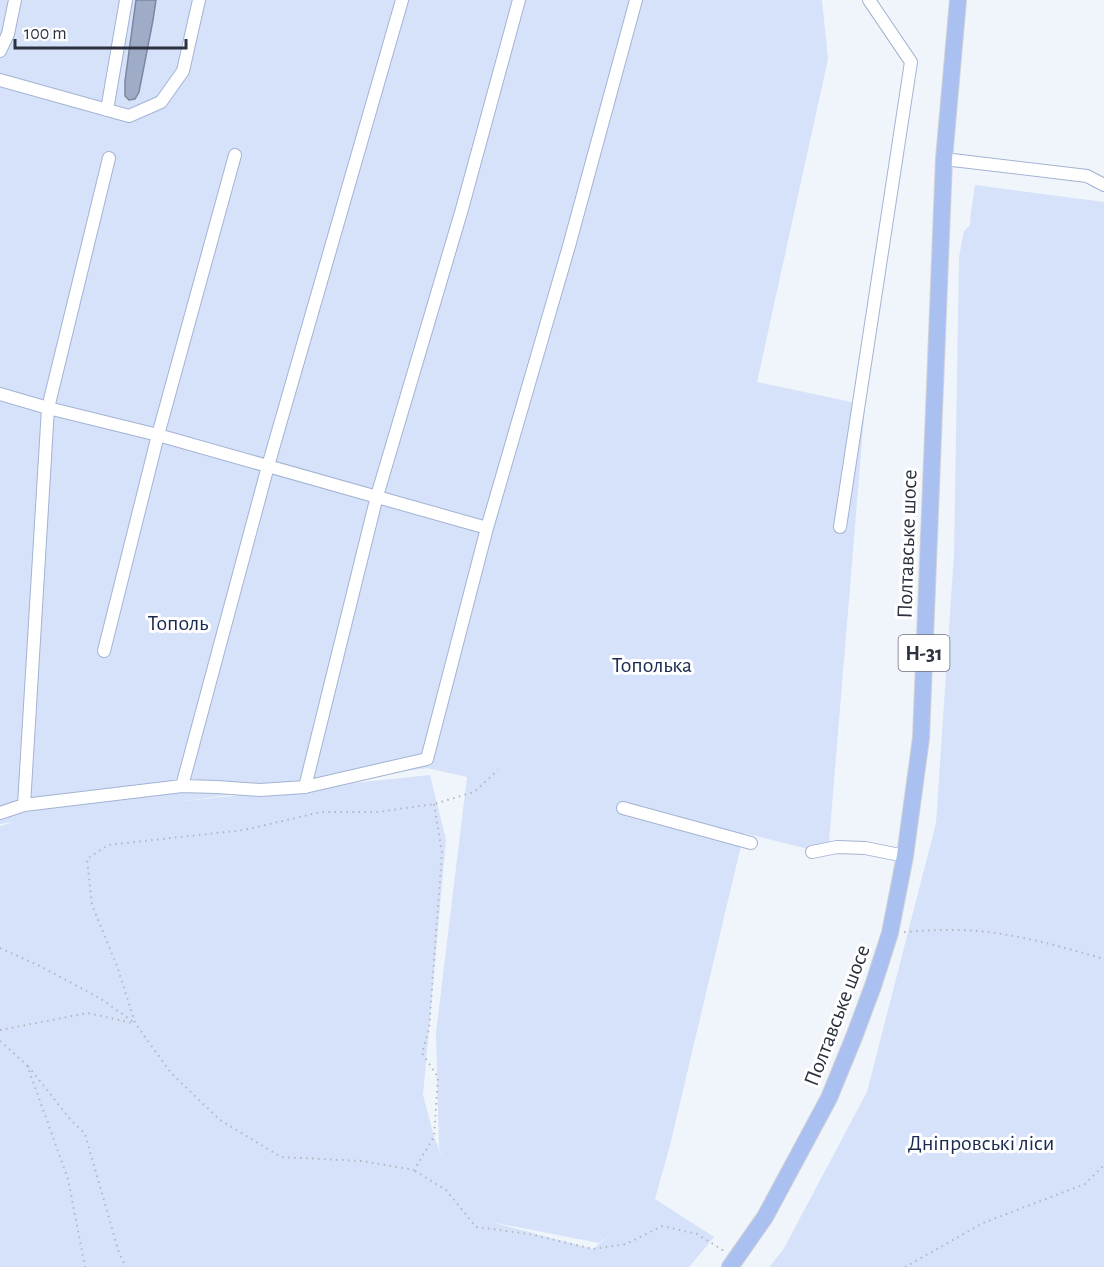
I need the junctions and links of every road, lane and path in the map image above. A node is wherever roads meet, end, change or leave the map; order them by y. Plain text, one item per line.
1 (15, 0) edge
2 (126, 0) edge
3 (200, 0) edge
4 (402, 0) edge
5 (519, 0) edge
6 (636, 0) edge
7 (868, 0) edge
8 (957, 0) edge
9 (0, 51) edge
10 (0, 80) edge
11 (107, 110) junction
12 (235, 155) dead end
13 (109, 158) dead end
14 (944, 159) junction
15 (1104, 184) edge
16 (0, 394) edge
17 (48, 408) junction
18 (158, 435) junction
19 (268, 466) junction
20 (377, 496) junction
21 (840, 527) dead end
22 (487, 528) junction
23 (104, 651) dead end
24 (498, 770) dead end
25 (182, 786) junction
26 (305, 787) junction
27 (434, 804) junction
28 (24, 805) junction
29 (623, 808) dead end
30 (0, 813) edge
31 (751, 843) dead end
32 (812, 852) dead end
33 (905, 856) junction
34 (890, 933) junction
35 (0, 948) edge
36 (1104, 959) edge
37 (135, 1023) junction
38 (0, 1030) edge
39 (0, 1041) edge
40 (27, 1065) junction
41 (1104, 1165) edge
42 (414, 1170) junction
43 (733, 1263) edge
44 (85, 1267) edge
45 (126, 1267) edge
46 (905, 1267) edge

1 - 9 lane
2 - 11 lane
3 - 11 lane
4 - 19 lane
5 - 20 lane
6 - 22 lane
7 - 21 lane
8 - 14 main road, Полтавське шосе / Н-31
10 - 11 lane
12 - 18 lane
13 - 17 lane
14 - 15 lane
14 - 33 main road, Полтавське шосе / Н-31
16 - 17 lane
17 - 18 lane
17 - 28 lane
18 - 19 lane
18 - 23 lane
19 - 20 lane
19 - 25 lane
20 - 22 lane
20 - 26 lane
22 - 26 lane
24 - 27 path
25 - 26 lane
25 - 28 lane
27 - 37 path
27 - 42 path
28 - 30 lane
29 - 31 lane
32 - 33 lane
33 - 34 main road, Полтавське шосе / Н-31
34 - 36 path
34 - 43 main road, Полтавське шосе / Н-31
35 - 37 path
37 - 38 path
37 - 42 path
39 - 40 path
40 - 44 path
40 - 45 path
41 - 46 path
42 - 43 path

